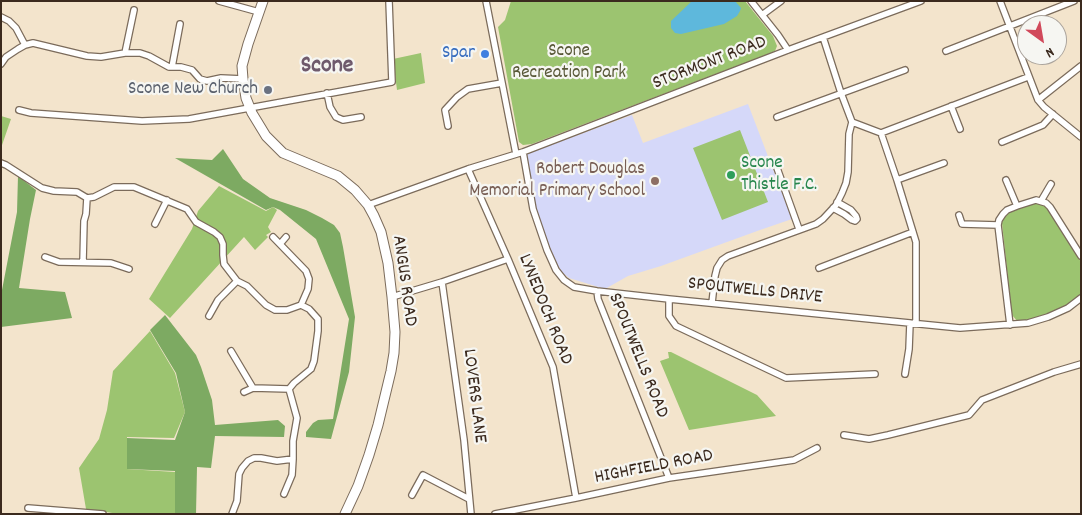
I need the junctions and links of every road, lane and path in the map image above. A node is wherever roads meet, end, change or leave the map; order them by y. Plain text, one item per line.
1 (219, 1) edge
2 (263, 1) edge
3 (389, 1) edge
4 (486, 1) edge
5 (751, 1) edge
6 (781, 1) edge
7 (921, 1) edge
8 (1000, 1) edge
9 (1077, 2) edge
10 (134, 10) dead end
11 (259, 12) junction
12 (762, 15) junction
13 (1, 17) edge
14 (180, 24) dead end
15 (1009, 26) junction
16 (823, 37) junction
17 (25, 45) junction
18 (788, 50) junction
19 (946, 51) dead end
20 (125, 53) junction
21 (1, 64) edge
22 (1081, 66) edge
23 (172, 67) junction
24 (906, 70) dead end
25 (1028, 77) junction
26 (242, 79) junction
27 (502, 83) junction
28 (327, 93) junction
29 (841, 93) junction
30 (1038, 100) junction
31 (951, 106) junction
32 (250, 108) junction
33 (19, 110) dead end
34 (1053, 114) junction
35 (361, 117) dead end
36 (778, 117) dead end
37 (852, 122) junction
38 (448, 126) dead end
39 (960, 130) dead end
40 (881, 133) junction
41 (1079, 133) edge
42 (1002, 142) dead end
43 (520, 153) junction
44 (1, 163) edge
45 (944, 163) dead end
46 (777, 168) dead end
47 (468, 169) junction
48 (897, 180) junction
49 (1006, 180) dead end
50 (1051, 184) dead end
51 (87, 198) junction
52 (167, 200) junction
53 (1041, 201) junction
54 (368, 205) junction
55 (1017, 206) junction
56 (959, 215) dead end
57 (155, 224) dead end
58 (998, 225) junction
59 (799, 229) junction
60 (913, 232) junction
61 (273, 237) dead end
62 (286, 238) dead end
63 (280, 244) junction
64 (1081, 256) edge
65 (45, 257) dead end
66 (508, 259) junction
67 (838, 261) junction
68 (82, 262) junction
69 (819, 268) dead end
70 (840, 268) dead end
71 (130, 269) dead end
72 (237, 281) junction
73 (442, 282) junction
74 (597, 291) junction
75 (392, 297) junction
76 (1081, 298) edge
77 (669, 299) junction
78 (712, 303) junction
79 (301, 305) junction
80 (209, 316) dead end
81 (913, 323) junction
82 (1010, 325) junction
83 (231, 351) dead end
84 (1081, 364) edge
85 (876, 374) dead end
86 (905, 374) dead end
87 (253, 388) junction
88 (289, 389) junction
89 (244, 392) dead end
90 (844, 435) dead end
91 (817, 448) dead end
92 (293, 459) junction
93 (669, 478) junction
94 (284, 494) dead end
95 (412, 495) dead end
96 (576, 498) junction
97 (470, 499) junction
98 (28, 508) dead end
99 (104, 514) edge
100 (232, 514) edge
101 (345, 514) edge
102 (471, 514) edge
103 (495, 514) edge

1 - 11 street
2 - 11 main road
3 - 28 street
4 - 27 street, SPOUTWELLS ROAD
5 - 12 street
6 - 12 street
7 - 16 street, STORMONT ROAD
8 - 15 street
9 - 15 street
10 - 20 street
11 - 26 main road
12 - 18 street
13 - 17 street
14 - 23 street
15 - 19 street
15 - 25 street
16 - 18 street, STORMONT ROAD
16 - 29 street
17 - 20 street
17 - 21 street
18 - 43 street, STORMONT ROAD
20 - 23 street
22 - 30 street
23 - 26 street
24 - 29 street
25 - 30 street
25 - 31 street
26 - 32 main road, ANGUS ROAD
27 - 38 street
27 - 43 street, SPOUTWELLS ROAD
28 - 32 street
28 - 35 street
29 - 36 street
29 - 37 street
30 - 34 street
31 - 39 street
31 - 40 street
32 - 33 street
32 - 54 main road, ANGUS ROAD
34 - 41 street
34 - 42 street
37 - 40 street
37 - 59 street
40 - 48 street
43 - 47 street, STORMONT ROAD
43 - 74 street, SPOUTWELLS ROAD
44 - 51 street
45 - 48 street
46 - 59 street
47 - 54 street, STORMONT ROAD
47 - 66 street, LYNEDOCH ROAD
48 - 60 street
49 - 55 street
50 - 53 street
51 - 52 street
51 - 68 street
52 - 57 street
52 - 72 street
53 - 55 street
53 - 64 street
54 - 75 main road, ANGUS ROAD
55 - 58 street
56 - 58 street
58 - 82 street
59 - 78 street
60 - 67 street
60 - 81 street
61 - 63 street
62 - 63 street
63 - 79 street
65 - 68 street
66 - 73 street
66 - 96 street, LYNEDOCH ROAD
67 - 69 street
67 - 70 street
68 - 71 street
72 - 79 street
72 - 80 street
73 - 75 street
73 - 97 street, LOVERS LANE
74 - 77 street, SPOUTWELLS DRIVE
74 - 93 street, SPOUTWELLS ROAD
75 - 101 main road, ANGUS ROAD
76 - 82 street, SPOUTWELLS DRIVE
77 - 78 street, SPOUTWELLS DRIVE
77 - 85 street
78 - 81 street, SPOUTWELLS DRIVE
79 - 88 street
81 - 82 street, SPOUTWELLS DRIVE
81 - 86 street
83 - 87 street
84 - 90 street
87 - 88 street
87 - 89 street
88 - 92 street
91 - 93 street, HIGHFIELD ROAD
92 - 94 street
92 - 100 street
93 - 96 street, HIGHFIELD ROAD
95 - 97 street
96 - 103 street, HIGHFIELD ROAD
97 - 102 street, LOVERS LANE
98 - 99 street

